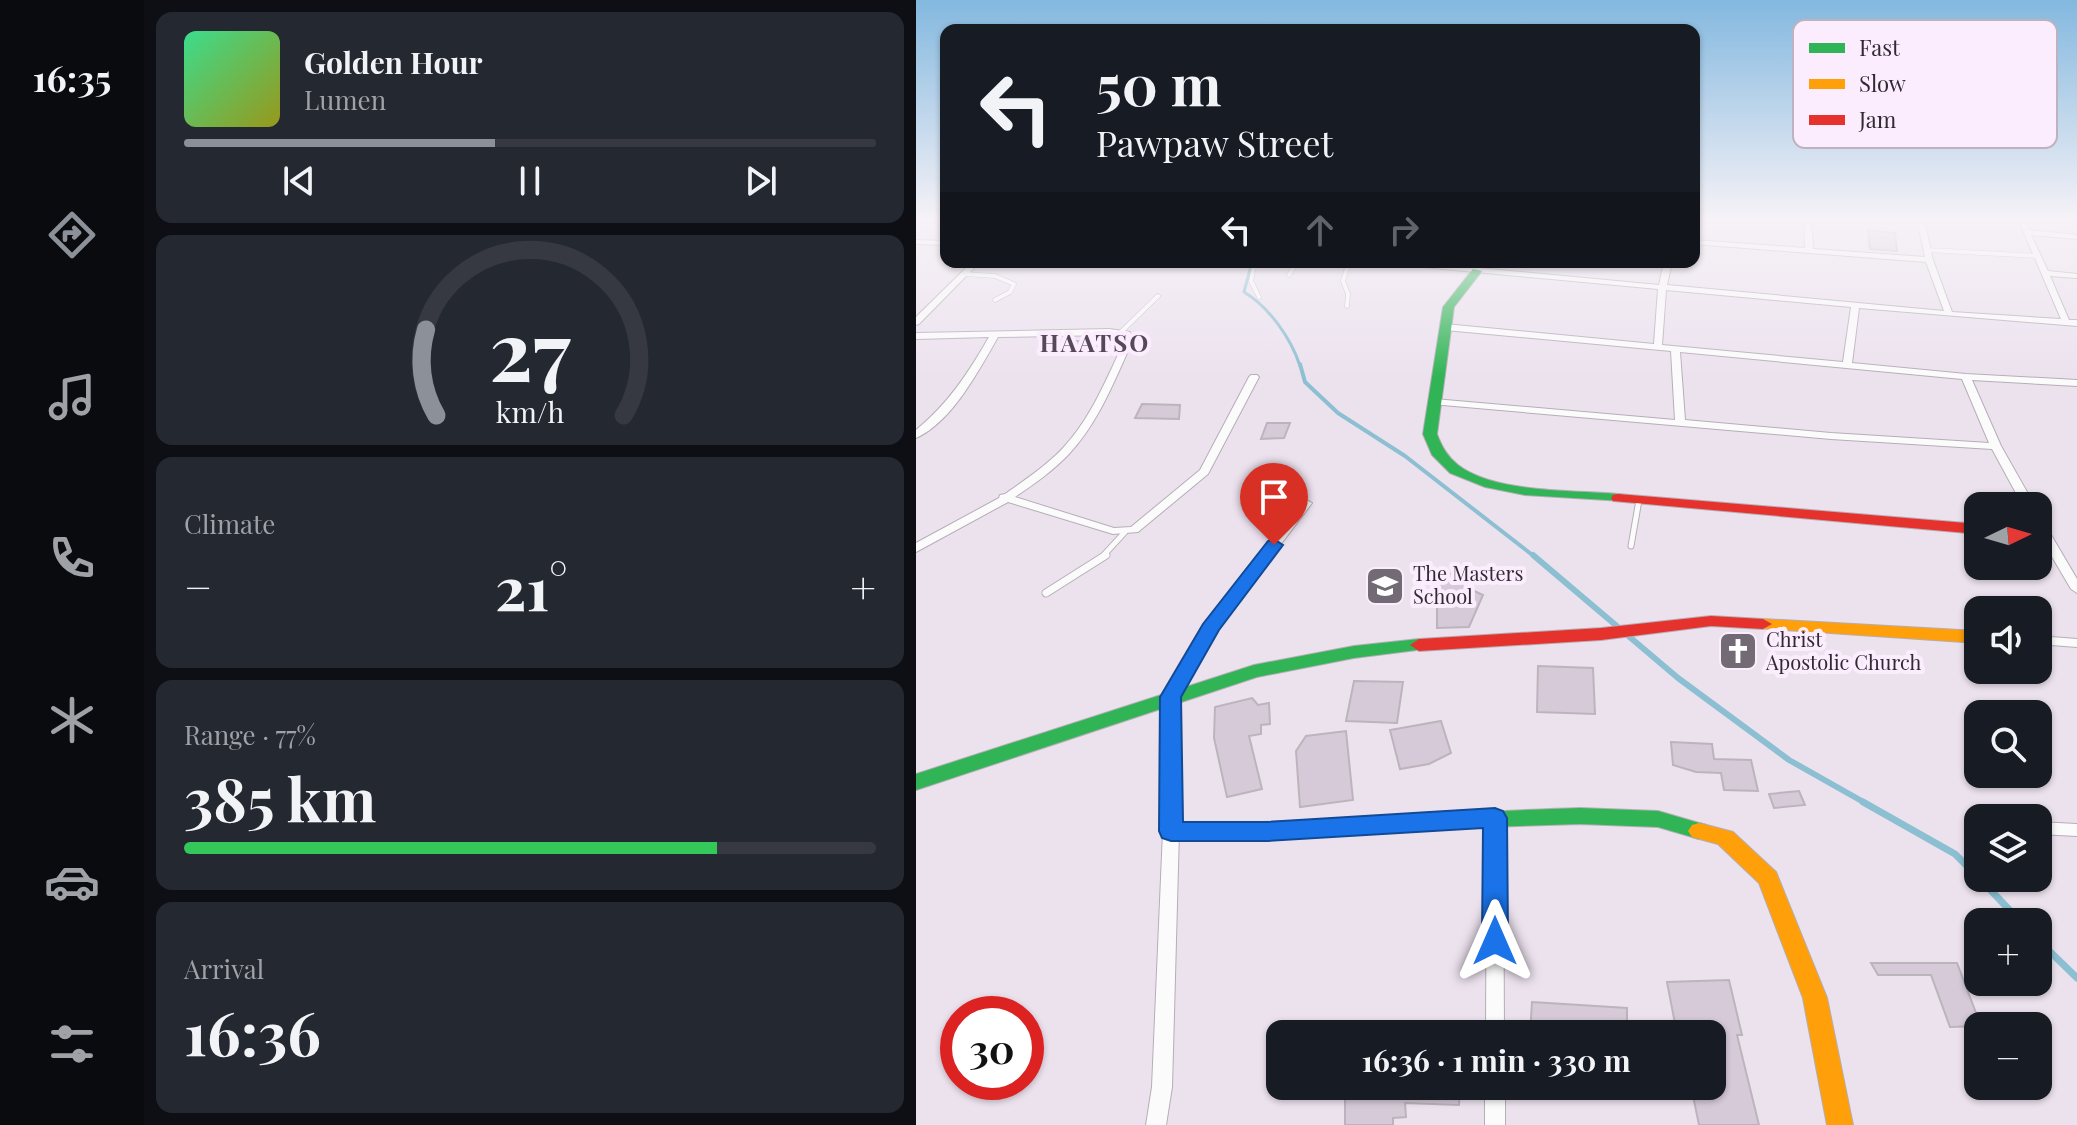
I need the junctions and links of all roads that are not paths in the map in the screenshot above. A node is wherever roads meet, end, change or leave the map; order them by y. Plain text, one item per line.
1 (1477, 271) edge
2 (966, 272) edge
3 (1253, 272) edge
4 (1291, 272) edge
5 (1346, 272) edge
6 (1482, 272) edge
7 (1666, 272) edge
8 (1933, 272) edge
9 (2044, 273) joint
10 (964, 274) junction
11 (1289, 275) dead end
12 (2077, 276) edge
13 (1663, 288) junction
14 (1158, 296) dead end
15 (1259, 297) dead end
16 (995, 300) dead end
17 (1347, 306) dead end
18 (1855, 306) junction
19 (1949, 314) junction
20 (916, 322) edge
21 (2066, 322) junction
22 (2077, 323) edge
23 (1445, 327) junction
24 (1121, 332) junction
25 (996, 333) junction
26 (916, 336) edge
27 (1658, 347) junction
28 (1675, 349) junction
29 (1847, 365) junction
30 (1254, 377) dead end
31 (1966, 377) junction
32 (2077, 383) edge
33 (1434, 402) junction
34 (1680, 424) junction
35 (916, 435) edge
36 (1996, 446) junction
37 (2021, 492) edge
38 (1004, 497) junction
39 (1639, 500) junction
40 (1306, 503) dead end
41 (1964, 528) edge
42 (1125, 532) junction
43 (1631, 546) dead end
44 (916, 548) edge
45 (2052, 548) edge
46 (2077, 589) edge
47 (1046, 593) dead end
48 (1964, 636) edge
49 (2052, 641) edge
50 (2077, 643) edge
51 (1170, 697) junction
52 (916, 782) edge
53 (1495, 818) junction
54 (2052, 829) edge
55 (2077, 830) edge
56 (1171, 831) junction
57 (1495, 1020) edge
58 (1495, 1100) edge
59 (1156, 1125) edge
60 (1495, 1125) edge
61 (1840, 1125) edge

1 - 23 street
2 - 10 street
3 - 15 lane
4 - 11 lane
5 - 17 lane
6 - 13 street
7 - 13 street
8 - 19 street
9 - 12 street
9 - 21 street
10 - 16 lane
10 - 20 street
13 - 18 street
13 - 27 street
14 - 24 lane
18 - 19 street
18 - 29 street
19 - 21 street
21 - 22 street
23 - 27 street
23 - 33 street
24 - 25 street
24 - 38 street
25 - 26 street
25 - 35 street
27 - 28 street
28 - 29 street
28 - 34 street
29 - 31 street
30 - 42 street
31 - 32 street
31 - 36 street
33 - 34 street
33 - 39 street
34 - 36 street
36 - 37 street
38 - 42 street
38 - 44 street
39 - 41 street
39 - 43 lane
40 - 51 street
42 - 47 lane
45 - 46 street
48 - 51 street
49 - 50 street
51 - 52 street
51 - 56 street
53 - 56 street
53 - 57 street
53 - 61 street
54 - 55 street
56 - 59 street
58 - 60 street

